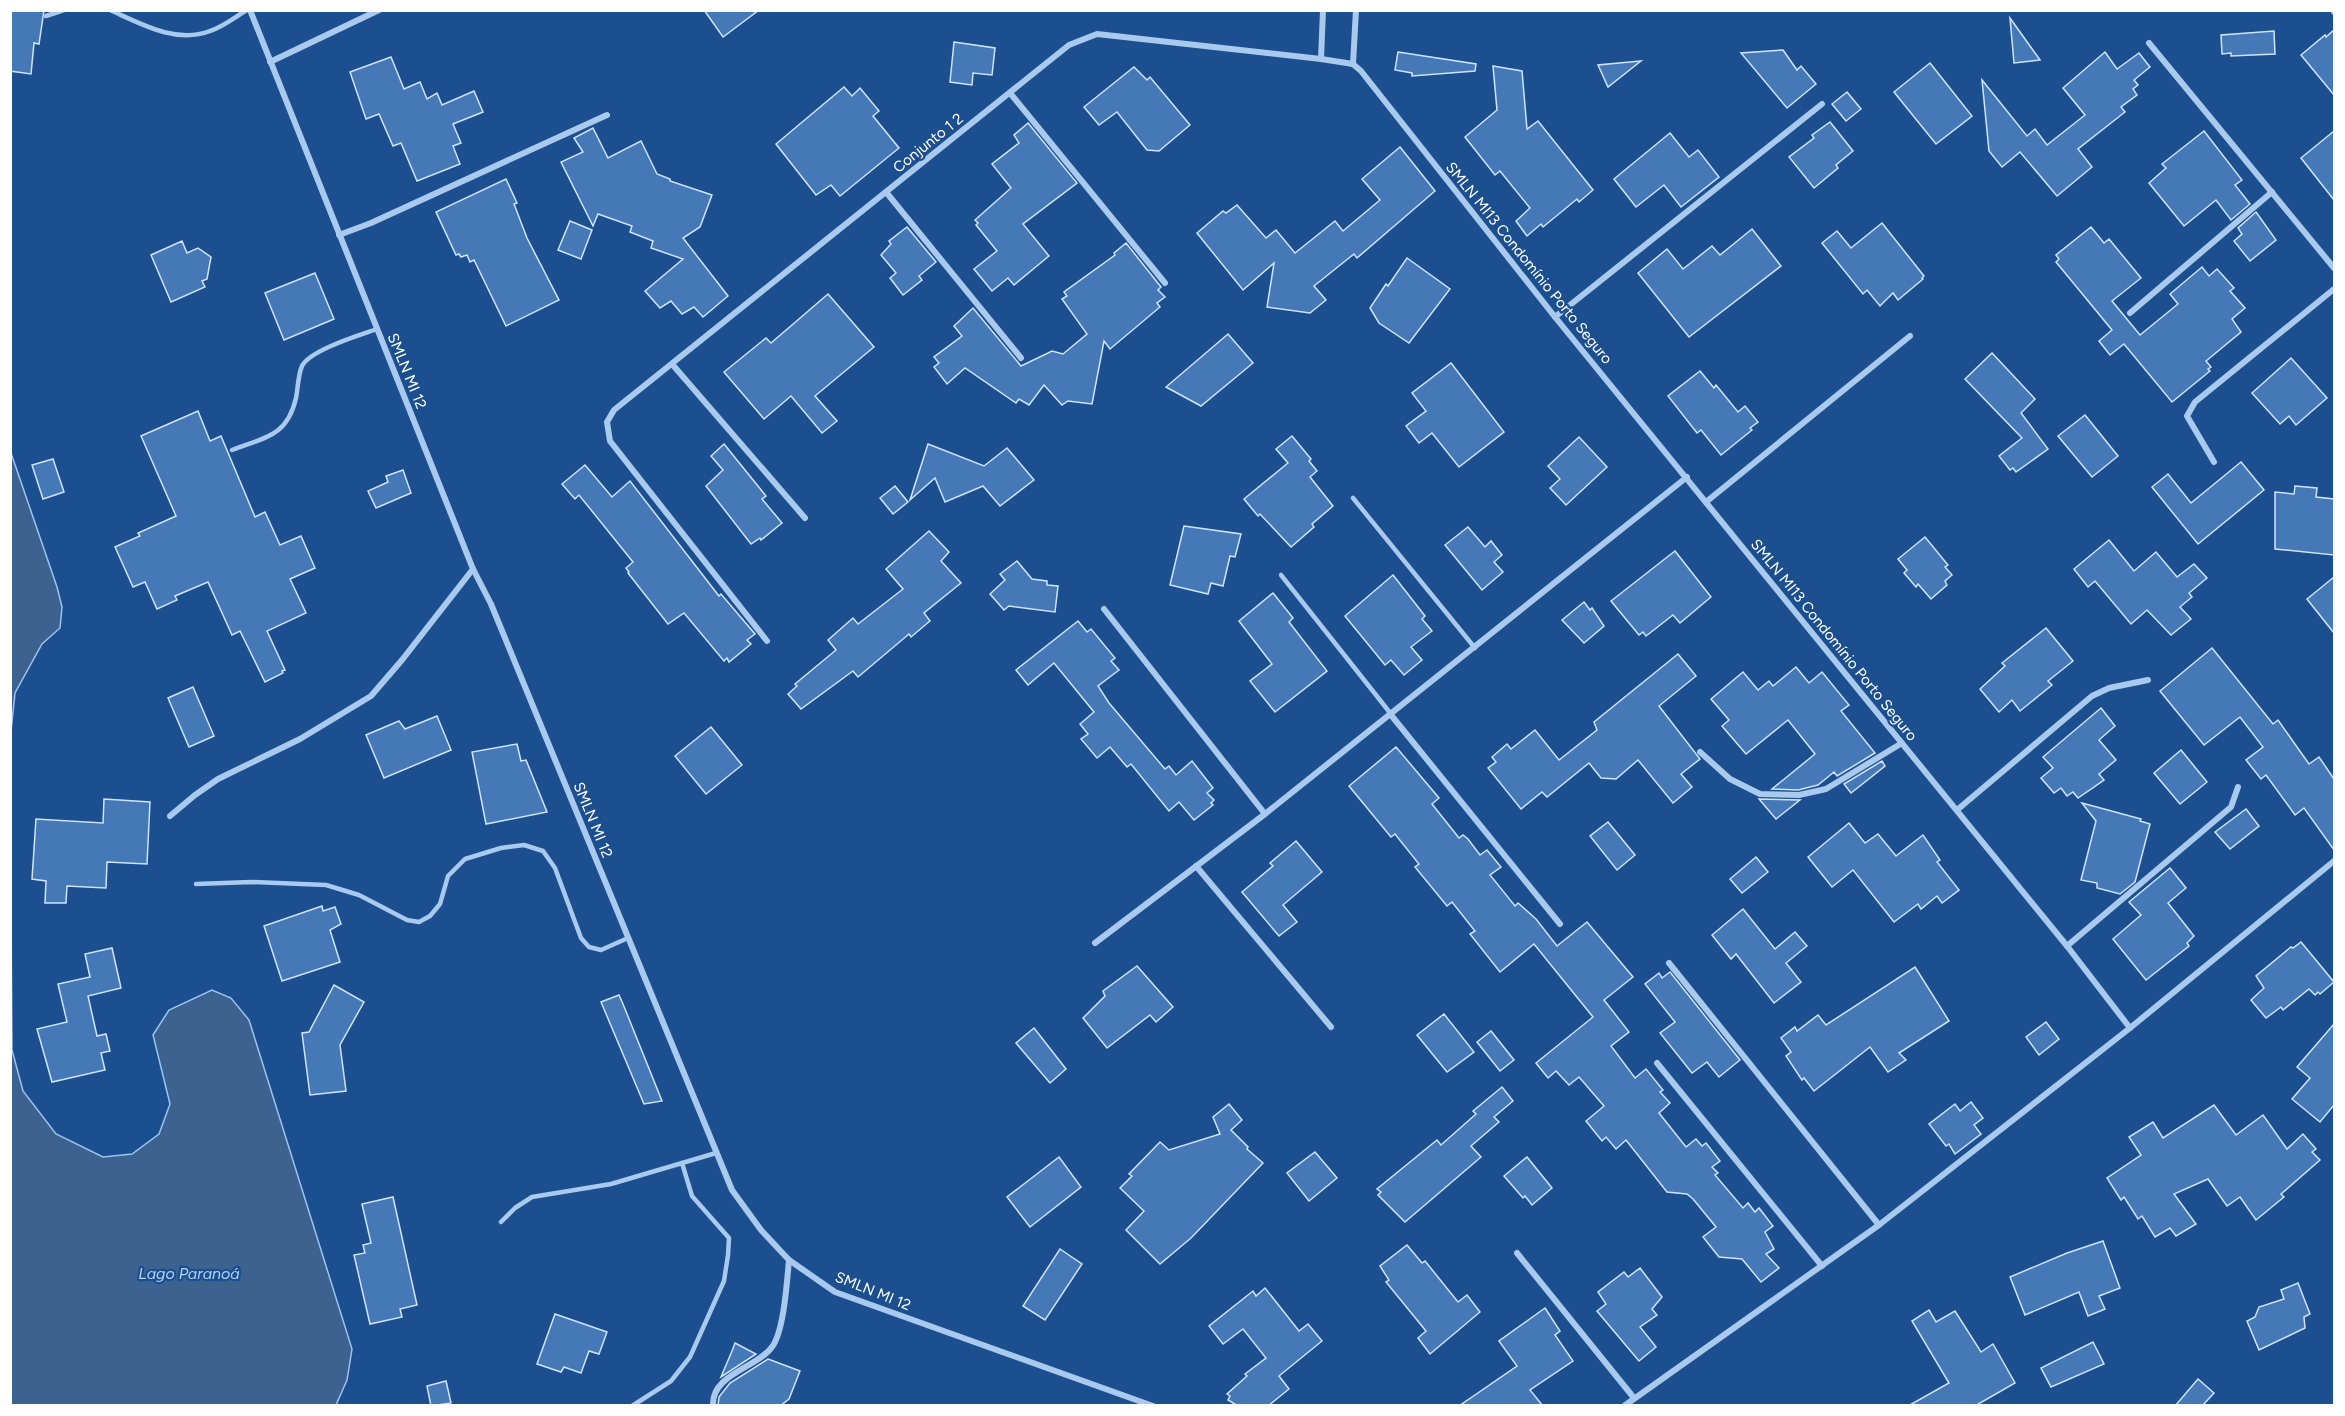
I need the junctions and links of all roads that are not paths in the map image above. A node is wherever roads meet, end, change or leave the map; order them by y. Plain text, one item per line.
1 (64, 10) edge
2 (110, 10) edge
3 (248, 10) edge
4 (379, 10) edge
5 (1323, 10) edge
6 (1356, 10) edge
7 (46, 16) dead end
8 (2149, 43) dead end
9 (1321, 59) junction
10 (270, 62) junction
11 (1353, 64) junction
12 (1010, 93) junction
13 (1822, 104) dead end
14 (607, 115) dead end
15 (886, 192) junction
16 (2272, 192) junction
17 (339, 234) junction
18 (2334, 268) edge
19 (1165, 283) dead end
20 (2334, 289) edge
21 (2130, 313) dead end
22 (1555, 317) junction
23 (377, 329) junction
24 (1910, 336) dead end
25 (1021, 358) dead end
26 (672, 364) junction
27 (232, 450) dead end
28 (2214, 462) dead end
29 (1687, 477) junction
30 (1353, 498) dead end
31 (1706, 502) junction
32 (805, 518) dead end
33 (473, 568) junction
34 (1281, 575) dead end
35 (1104, 609) dead end
36 (768, 641) dead end
37 (1474, 648) junction
38 (2148, 680) dead end
39 (1391, 715) junction
40 (1902, 742) junction
41 (1700, 752) dead end
42 (2238, 787) dead end
43 (1957, 810) junction
44 (1265, 814) junction
45 (170, 816) dead end
46 (2334, 861) edge
47 (1196, 866) junction
48 (196, 884) dead end
49 (1560, 924) dead end
50 (628, 938) junction
51 (1095, 943) dead end
52 (2067, 946) junction
53 (1669, 963) dead end
54 (1331, 1027) dead end
55 (2130, 1028) junction
56 (1657, 1063) dead end
57 (716, 1153) junction
58 (682, 1163) junction
59 (501, 1222) dead end
60 (1879, 1225) junction
61 (1517, 1253) dead end
62 (789, 1260) junction
63 (1822, 1266) junction
64 (1634, 1398) junction
65 (632, 1406) edge
66 (712, 1406) edge
67 (1153, 1406) edge
68 (1624, 1406) edge

1 - 7 lane
2 - 3 lane
3 - 10 street, SMLN MI 12
4 - 10 street
5 - 9 street
6 - 11 street
8 - 16 street
9 - 11 street
9 - 12 street, Conjunto 1 2
10 - 17 street, SMLN MI 12
11 - 22 street, SMLN MI13 Condomínio Porto Seguro
12 - 15 street, Conjunto 1 2
12 - 19 street
13 - 22 street
14 - 17 street
15 - 25 street
15 - 26 street, Conjunto 1 2
16 - 18 street
16 - 21 street
17 - 23 street, SMLN MI 12
20 - 28 street
22 - 29 street, SMLN MI13 Condomínio Porto Seguro
23 - 27 lane
23 - 33 street, SMLN MI 12
24 - 31 street
26 - 32 street
26 - 36 street, Conjunto 1 2
29 - 31 street, SMLN MI13 Condomínio Porto Seguro
29 - 37 street
30 - 37 lane
31 - 40 street, SMLN MI13 Condomínio Porto Seguro
33 - 45 street
33 - 50 street, SMLN MI 12
34 - 39 lane
35 - 44 street
37 - 39 street
38 - 43 street
39 - 44 street
39 - 49 street
40 - 41 street
40 - 43 street, SMLN MI13 Condomínio Porto Seguro
42 - 52 street
43 - 52 street, SMLN MI13 Condomínio Porto Seguro
44 - 47 street
46 - 55 street
47 - 51 street
47 - 54 street
48 - 50 lane
50 - 57 street, SMLN MI 12
52 - 55 street, SMLN MI13 Condomínio Porto Seguro
53 - 60 street
55 - 60 street
56 - 63 street
57 - 58 lane
57 - 62 street, SMLN MI 12
58 - 59 lane
58 - 65 lane
60 - 63 street
61 - 64 street
62 - 66 street
62 - 67 street, SMLN MI 12
63 - 64 street
64 - 68 street

